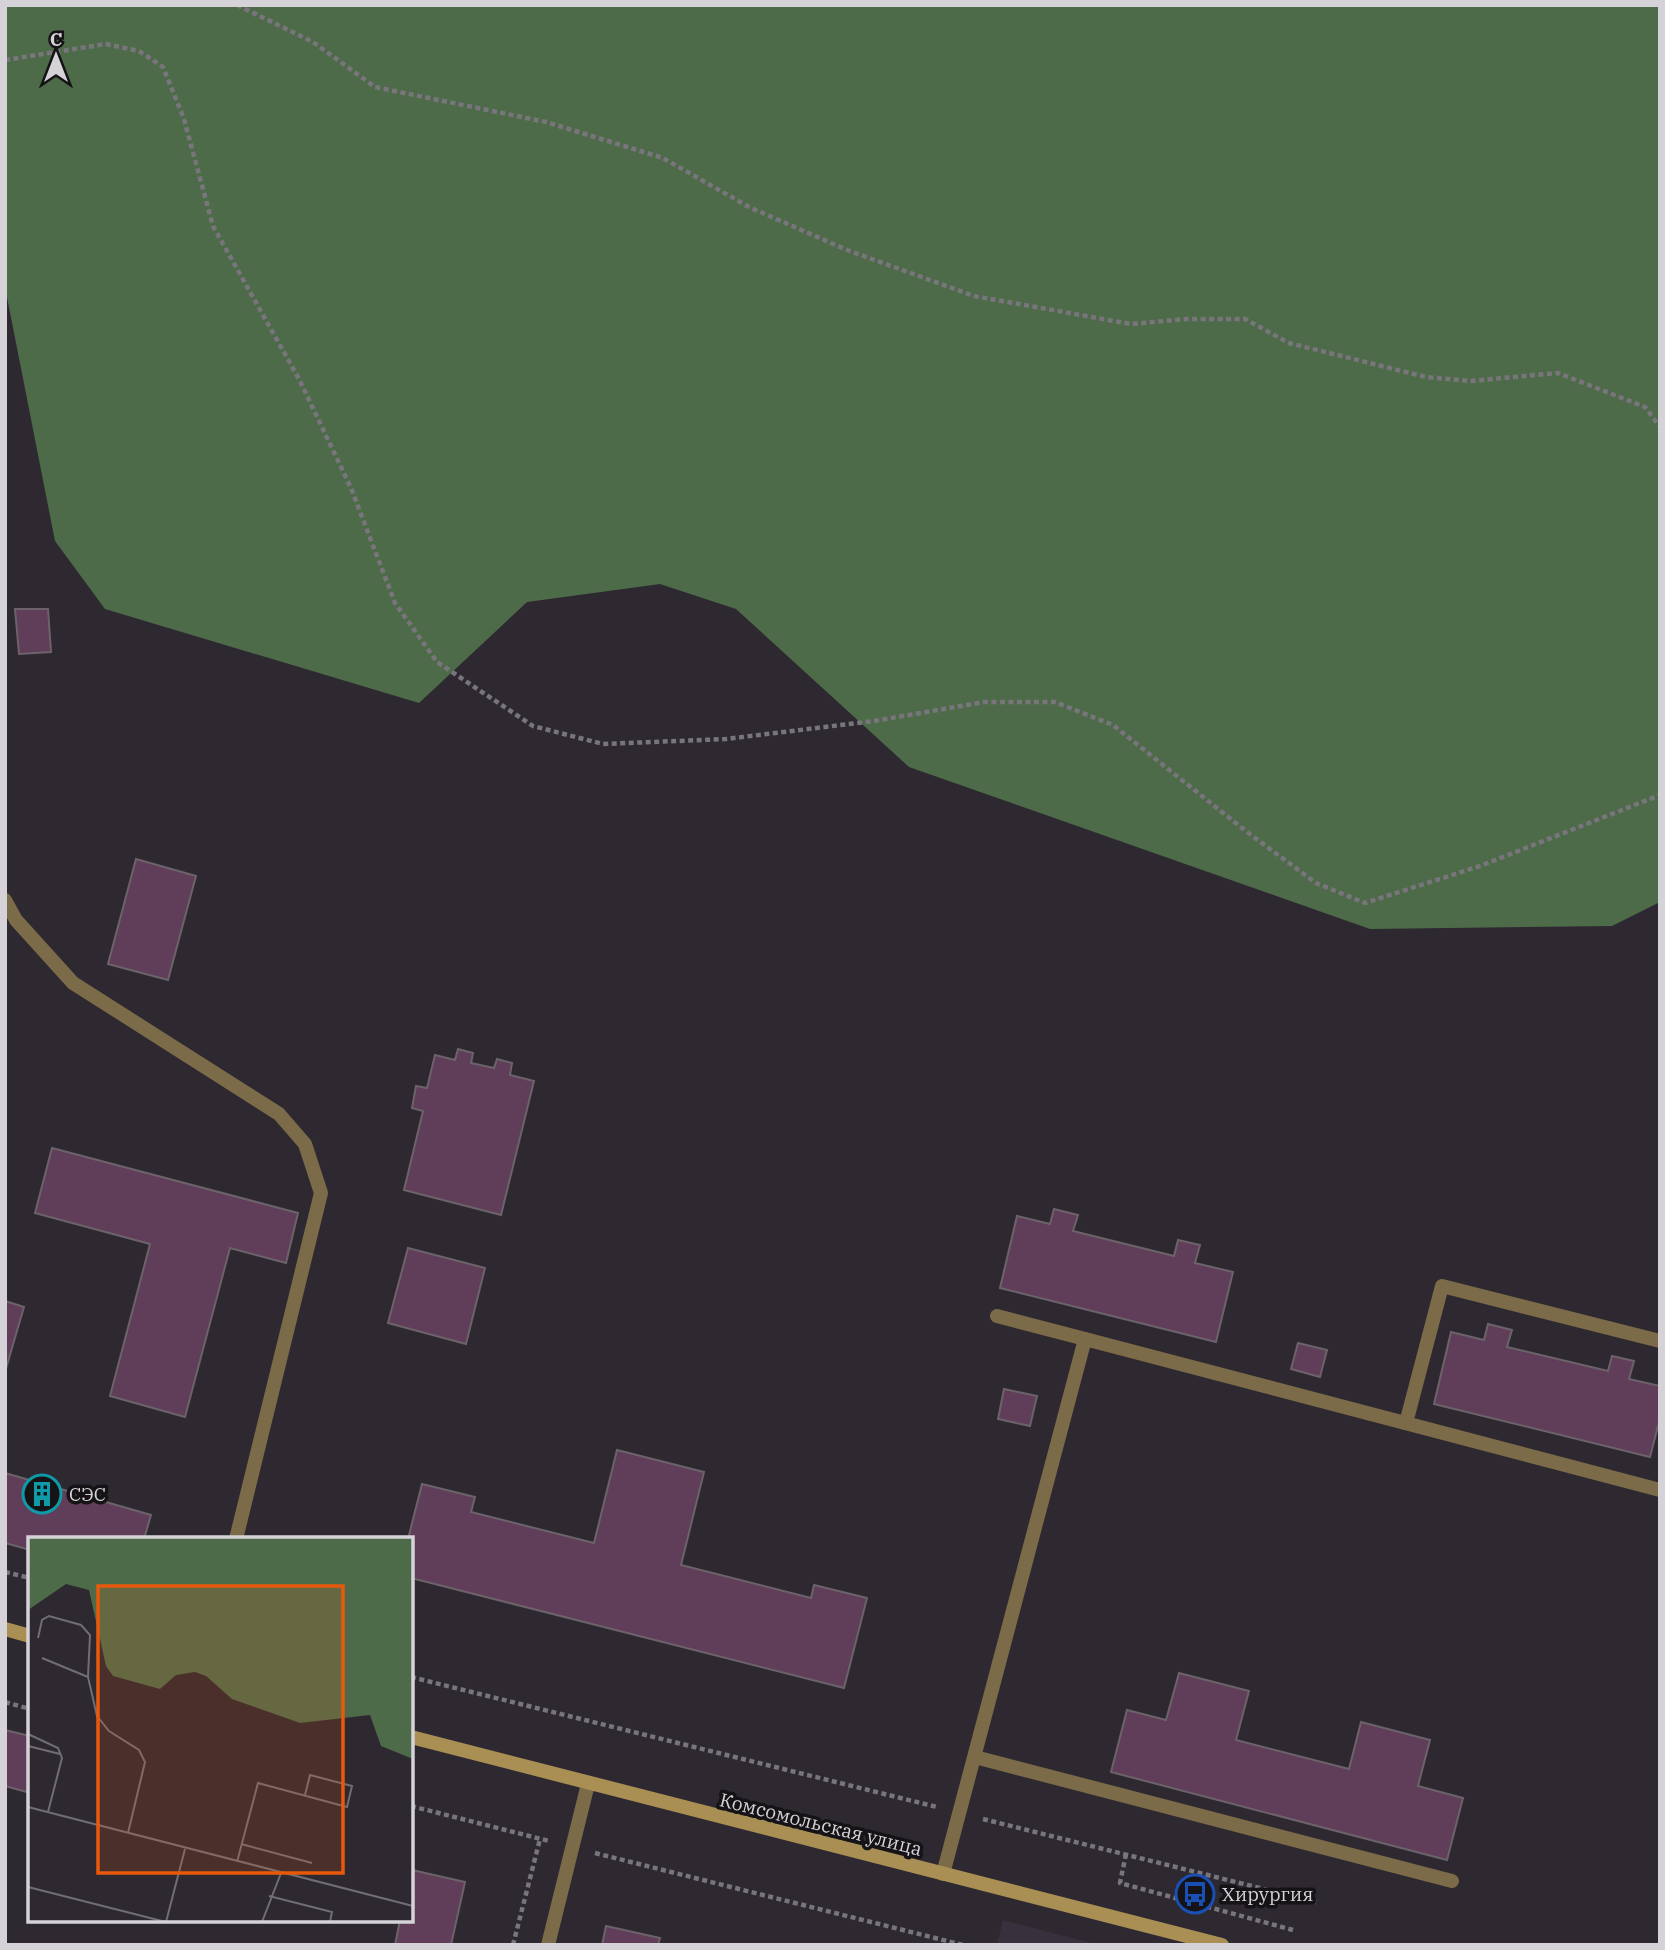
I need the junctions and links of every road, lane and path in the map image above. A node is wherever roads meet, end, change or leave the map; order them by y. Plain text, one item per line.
1 (237, 5) edge
2 (5, 60) edge
3 (1660, 427) edge
4 (1660, 795) edge
5 (5, 900) edge
6 (997, 1316) dead end
7 (1085, 1339) junction
8 (1660, 1341) edge
9 (1406, 1423) junction
10 (1660, 1490) edge
11 (236, 1537) edge
12 (5, 1572) edge
13 (28, 1578) edge
14 (5, 1629) edge
15 (28, 1635) edge
16 (413, 1676) edge
17 (5, 1702) edge
18 (28, 1708) edge
19 (413, 1738) edge
20 (975, 1756) junction
21 (588, 1784) junction
22 (413, 1807) edge
23 (959, 1813) junction
24 (540, 1839) junction
25 (572, 1847) junction
26 (1126, 1854) junction
27 (943, 1874) junction
28 (1452, 1881) dead end
29 (1315, 1902) dead end
30 (1293, 1930) dead end
31 (513, 1945) edge
32 (548, 1945) edge
33 (963, 1945) edge
34 (1222, 1945) edge

1 - 3 path
2 - 4 path
5 - 11 street
6 - 7 street
7 - 9 street
7 - 20 street
8 - 9 street
9 - 10 street
12 - 13 path
14 - 15 street
16 - 23 path
17 - 18 path
19 - 21 street, Комсомольская улица
20 - 23 street
20 - 28 street
21 - 25 street
21 - 27 street, Комсомольская улица
22 - 24 path
23 - 26 path
23 - 27 street
24 - 25 path
24 - 31 path
25 - 32 street
25 - 33 path
26 - 29 path
26 - 30 path
27 - 34 street, Комсомольская улица

